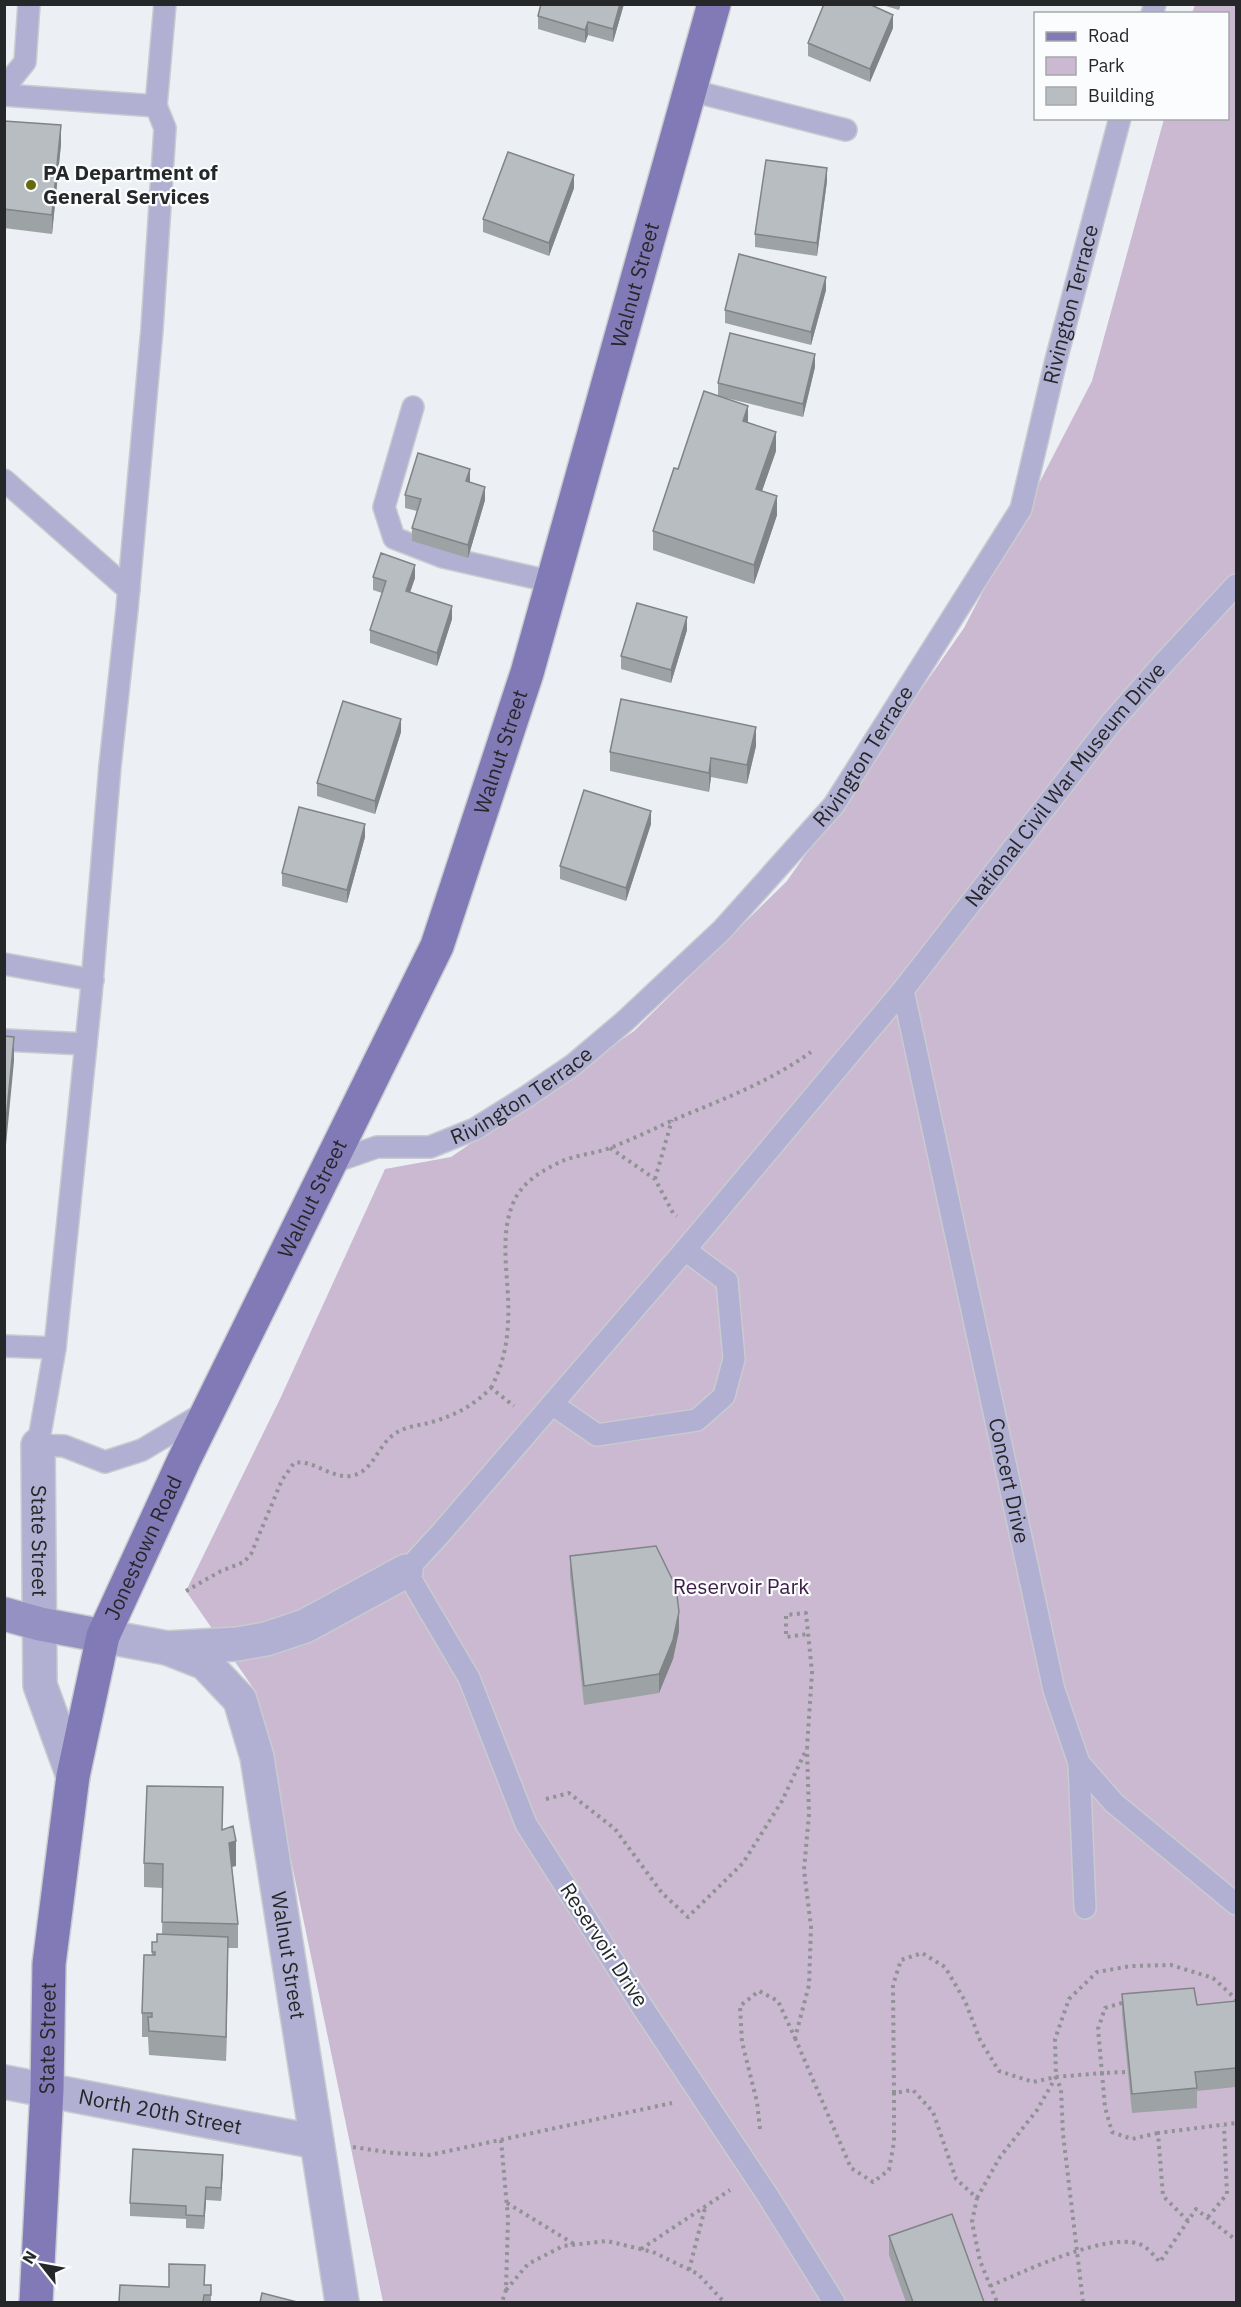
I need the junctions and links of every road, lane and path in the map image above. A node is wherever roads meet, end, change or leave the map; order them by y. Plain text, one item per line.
1 (29, 4) edge
2 (165, 4) edge
3 (714, 4) edge
4 (4, 88) edge
5 (689, 90) junction
6 (4, 95) edge
7 (156, 106) junction
8 (1119, 120) edge
9 (846, 130) dead end
10 (413, 407) dead end
11 (4, 480) edge
12 (553, 582) junction
13 (1236, 585) edge
14 (129, 590) junction
15 (4, 964) edge
16 (93, 980) junction
17 (903, 990) junction
18 (4, 1040) edge
19 (857, 1042) junction
20 (86, 1044) junction
21 (672, 1120) junction
22 (610, 1148) junction
23 (328, 1164) junction
24 (655, 1179) junction
25 (692, 1242) junction
26 (4, 1346) edge
27 (55, 1348) junction
28 (491, 1388) junction
29 (552, 1404) junction
30 (209, 1409) junction
31 (536, 1423) junction
32 (38, 1445) junction
33 (184, 1460) joint
34 (406, 1571) junction
35 (186, 1591) dead end
36 (4, 1614) edge
37 (40, 1624) junction
38 (808, 1634) junction
39 (103, 1636) junction
40 (167, 1648) junction
41 (807, 1748) junction
42 (1079, 1763) junction
43 (73, 1776) junction
44 (519, 1805) junction
45 (1236, 1904) edge
46 (1085, 1908) dead end
47 (1236, 1999) edge
48 (1131, 2000) edge
49 (795, 2038) junction
50 (1125, 2072) edge
51 (1102, 2073) junction
52 (1056, 2077) junction
53 (4, 2082) edge
54 (46, 2090) junction
55 (894, 2093) junction
56 (702, 2095) junction
57 (1236, 2123) edge
58 (1224, 2126) junction
59 (760, 2132) dead end
60 (1158, 2133) junction
61 (501, 2140) junction
62 (317, 2142) junction
63 (754, 2175) junction
64 (977, 2198) junction
65 (507, 2203) junction
66 (705, 2207) junction
67 (1208, 2217) junction
68 (1188, 2221) junction
69 (1236, 2240) edge
70 (575, 2245) junction
71 (640, 2249) junction
72 (1076, 2252) junction
73 (689, 2270) junction
74 (990, 2286) junction
75 (506, 2290) junction
76 (36, 2302) edge
77 (342, 2302) edge
78 (502, 2302) edge
79 (723, 2302) edge
80 (834, 2302) edge
81 (997, 2302) edge
82 (1083, 2302) edge

1 - 4 lane
2 - 7 lane
3 - 5 main road, Walnut Street
5 - 9 lane
5 - 12 main road, Walnut Street
6 - 7 lane
7 - 14 lane
8 - 23 lane, Rivington Terrace
10 - 12 lane
11 - 14 lane
12 - 23 main road, Walnut Street
13 - 17 lane, National Civil War Museum Drive
14 - 16 lane
15 - 16 lane
16 - 20 lane
17 - 19 lane, National Civil War Museum Drive
17 - 42 lane, Concert Drive
18 - 20 lane
19 - 21 path
19 - 25 lane, National Civil War Museum Drive
20 - 27 lane
21 - 22 path
21 - 24 path
22 - 24 path
22 - 28 path
23 - 30 main road, Walnut Street
24 - 25 path
25 - 29 lane, National Civil War Museum Drive
25 - 29 lane
26 - 27 lane
27 - 32 lane
28 - 31 path
28 - 35 path
29 - 31 lane, National Civil War Museum Drive
30 - 32 lane
30 - 33 main road, Walnut Street
31 - 34 lane, National Civil War Museum Drive
32 - 37 street, State Street
33 - 39 main road, Jonestown Road
34 - 40 street
34 - 44 lane, Reservoir Drive
36 - 37 street
37 - 39 street
37 - 43 street, State Street
38 - 38 path
38 - 41 path
39 - 40 street
39 - 43 main road, State Street
40 - 62 street, Walnut Street
41 - 44 path
41 - 49 path
42 - 45 lane, Concert Drive
42 - 46 lane
43 - 54 main road, State Street
44 - 56 lane, Reservoir Drive
47 - 52 path
48 - 51 path
49 - 55 path
49 - 59 path
50 - 51 path
51 - 52 path
51 - 60 path
52 - 55 path
52 - 64 path
52 - 72 path
53 - 54 street, North 20th Street
54 - 62 street, North 20th Street
54 - 76 main road, State Street
55 - 64 path
56 - 61 path
56 - 63 lane, Reservoir Drive
57 - 58 path
58 - 60 path
58 - 67 path
60 - 68 path
61 - 62 path
61 - 65 path
62 - 77 street, Walnut Street
63 - 66 path
63 - 80 lane, Reservoir Drive
64 - 74 path
65 - 70 path
65 - 75 path
66 - 71 path
66 - 73 path
67 - 68 path
67 - 69 path
68 - 72 path
70 - 71 path
70 - 75 path
71 - 73 path
72 - 74 path
72 - 82 path
73 - 79 path
74 - 81 path
75 - 78 path

